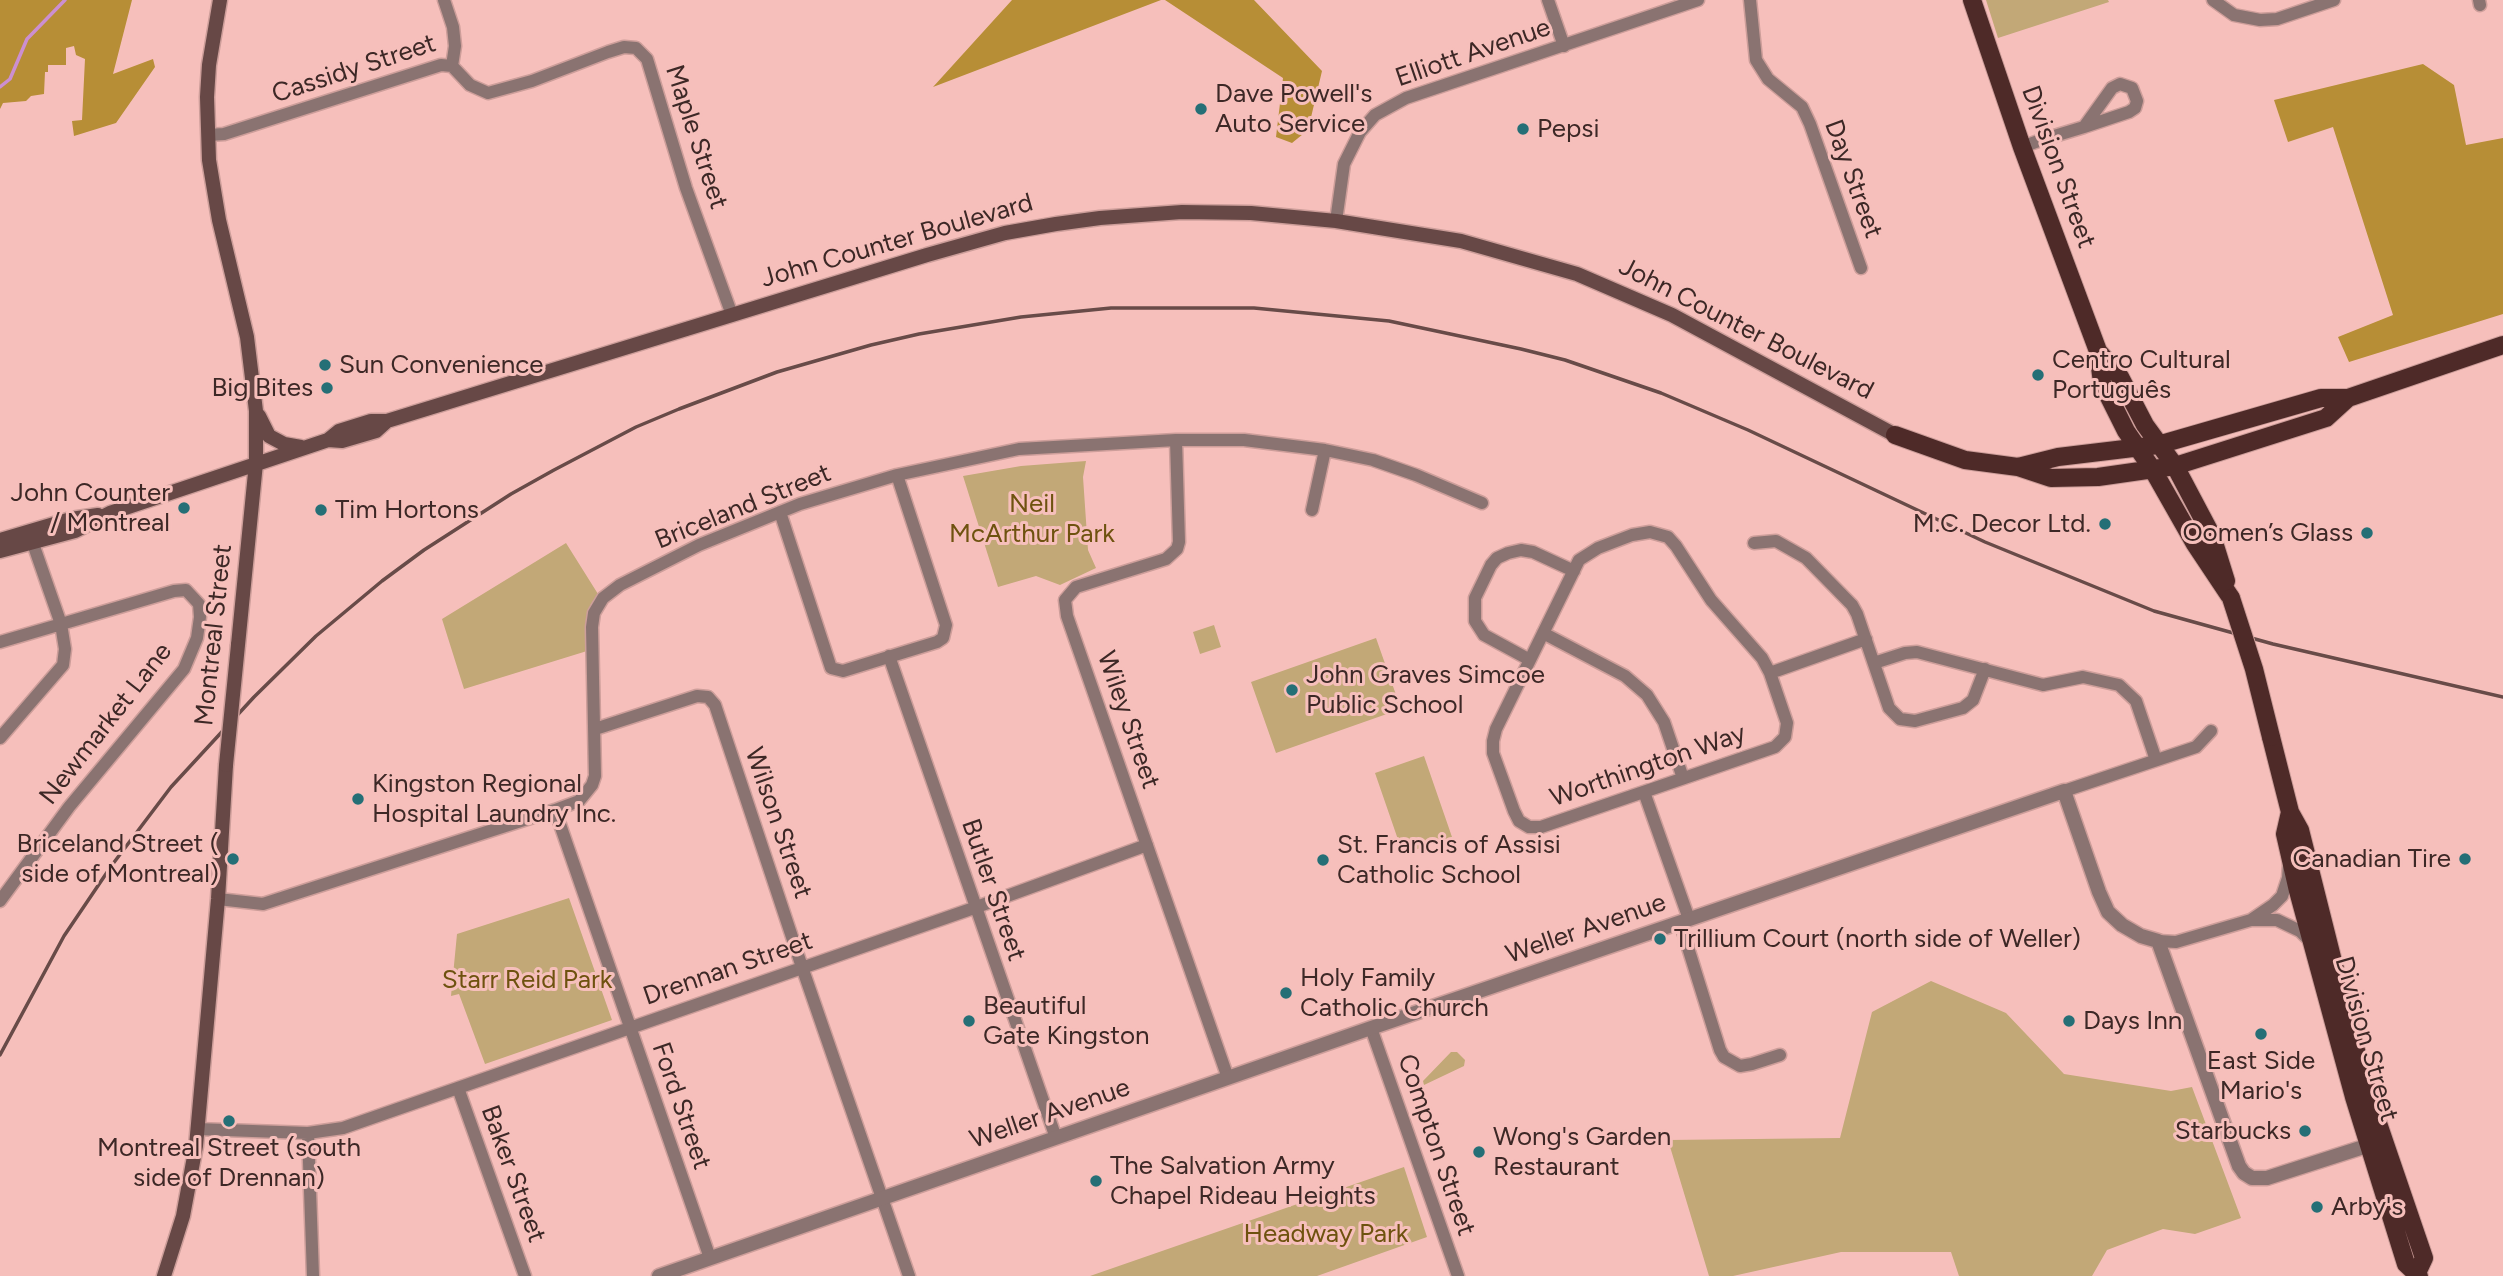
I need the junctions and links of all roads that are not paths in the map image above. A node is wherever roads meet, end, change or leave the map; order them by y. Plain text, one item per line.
1 (220, 0) edge
2 (444, 0) edge
3 (1548, 0) edge
4 (1698, 0) edge
5 (1750, 0) edge
6 (1972, 0) edge
7 (2213, 0) edge
8 (2334, 0) edge
9 (1564, 46) junction
10 (452, 66) junction
11 (2084, 127) dead end
12 (208, 135) junction
13 (2022, 147) junction
14 (1336, 221) junction
15 (1861, 268) dead end
16 (732, 315) junction
17 (2503, 345) edge
18 (2098, 351) junction
19 (2348, 398) junction
20 (256, 411) junction
21 (1895, 435) joint
22 (1176, 440) junction
23 (2158, 445) junction
24 (304, 447) junction
25 (2137, 448) junction
26 (1325, 450) junction
27 (256, 463) junction
28 (2175, 466) junction
29 (2018, 467) junction
30 (2153, 470) junction
31 (897, 475) junction
32 (1482, 503) dead end
33 (1312, 510) dead end
34 (780, 512) junction
35 (31, 538) junction
36 (0, 540) edge
37 (1754, 543) dead end
38 (0, 551) edge
39 (1573, 571) junction
40 (2231, 598) junction
41 (61, 624) junction
42 (1543, 633) junction
43 (1866, 639) junction
44 (0, 642) edge
45 (889, 656) junction
46 (1530, 660) junction
47 (1874, 663) junction
48 (1985, 670) junction
49 (1770, 673) junction
50 (595, 729) junction
51 (2211, 731) dead end
52 (0, 738) edge
53 (2156, 760) junction
54 (1683, 778) junction
55 (2064, 791) junction
56 (1644, 792) junction
57 (555, 810) junction
58 (2290, 812) junction
59 (1147, 845) junction
60 (2289, 850) junction
61 (218, 900) junction
62 (0, 901) edge
63 (974, 908) junction
64 (2251, 920) junction
65 (1684, 921) junction
66 (2158, 941) junction
67 (2312, 943) junction
68 (802, 967) junction
69 (630, 1028) junction
70 (1371, 1028) junction
71 (1780, 1055) dead end
72 (1228, 1078) junction
73 (458, 1088) junction
74 (197, 1129) junction
75 (308, 1133) junction
76 (1056, 1138) junction
77 (2377, 1142) junction
78 (882, 1198) junction
79 (710, 1258) junction
80 (2418, 1274) edge
81 (163, 1276) edge
82 (313, 1276) edge
83 (525, 1276) edge
84 (659, 1276) edge
85 (909, 1276) edge
86 (1458, 1276) edge

1 - 12 main road, Montreal Street
2 - 10 street, Cassidy Street
3 - 9 street
4 - 9 street, Elliott Avenue
5 - 15 street, Day Street
6 - 13 main road, Division Street
7 - 8 street
9 - 14 street, Elliott Avenue
10 - 12 street, Cassidy Street
10 - 16 street, Maple Street
11 - 13 street
12 - 20 main road, Montreal Street
13 - 18 main road, Division Street
14 - 16 main road, John Counter Boulevard
14 - 21 main road, John Counter Boulevard
16 - 24 main road, John Counter Boulevard
17 - 19 main road
18 - 23 main road, Division Street
18 - 25 main road, Division Street
19 - 23 main road
19 - 28 main road
20 - 24 main road
20 - 27 main road, Montreal Street
21 - 29 main road, John Counter Boulevard
22 - 26 street, Briceland Street
22 - 31 street, Briceland Street
22 - 59 street, Wiley Street
23 - 25 main road
23 - 28 main road, Division Street
24 - 27 main road, John Counter Boulevard
25 - 29 main road
25 - 30 main road, Division Street
26 - 32 street, Briceland Street
26 - 33 street
27 - 35 main road, John Counter Boulevard
27 - 61 main road, Montreal Street, bridge
28 - 30 main road
28 - 40 main road, Division Street
29 - 30 main road
30 - 40 main road, Division Street
31 - 34 street, Briceland Street
31 - 45 street
34 - 45 street
34 - 50 street, Briceland Street
35 - 36 main road, John Counter Boulevard
35 - 38 main road, John Counter Boulevard
35 - 41 street
37 - 43 street
39 - 42 street, Worthington Way
39 - 46 street
39 - 49 street, Worthington Way
40 - 58 main road, Division Street, bridge
41 - 44 street, Newmarket Lane
41 - 52 street
41 - 62 street, Newmarket Lane
42 - 46 street, Worthington Way
42 - 54 street
43 - 47 street
43 - 49 street
45 - 63 street, Butler Street
46 - 56 street, Worthington Way
47 - 48 street
47 - 48 street
48 - 53 street
49 - 54 street, Worthington Way
50 - 57 street, Briceland Street
50 - 68 street, Wilson Street
51 - 53 street
53 - 55 street
54 - 56 street, Worthington Way
55 - 65 street, Weller Avenue
55 - 66 street
56 - 65 street
57 - 61 street, Briceland Street
57 - 69 street, Ford Street
58 - 60 main road, Division Street
58 - 77 main road, Division Street
59 - 63 street, Drennan Street
59 - 72 street, Wiley Street
60 - 64 street
60 - 67 main road, Division Street
61 - 74 main road, Montreal Street
63 - 68 street, Drennan Street
63 - 76 street, Butler Street
64 - 66 street
64 - 67 street
65 - 70 street, Weller Avenue
65 - 71 street
66 - 77 street
67 - 77 main road, Division Street
68 - 69 street, Drennan Street
68 - 78 street, Wilson Street
69 - 73 street, Drennan Street
69 - 79 street, Ford Street
70 - 72 street, Weller Avenue
70 - 86 street, Compton Street
72 - 76 street, Weller Avenue
73 - 75 street, Drennan Street
73 - 83 street, Baker Street
74 - 75 street, Drennan Street
74 - 81 main road, Montreal Street
75 - 82 street
76 - 78 street, Weller Avenue
77 - 80 main road, Division Street
78 - 79 street, Weller Avenue
78 - 85 street, Wilson Street
79 - 84 street, Weller Avenue

